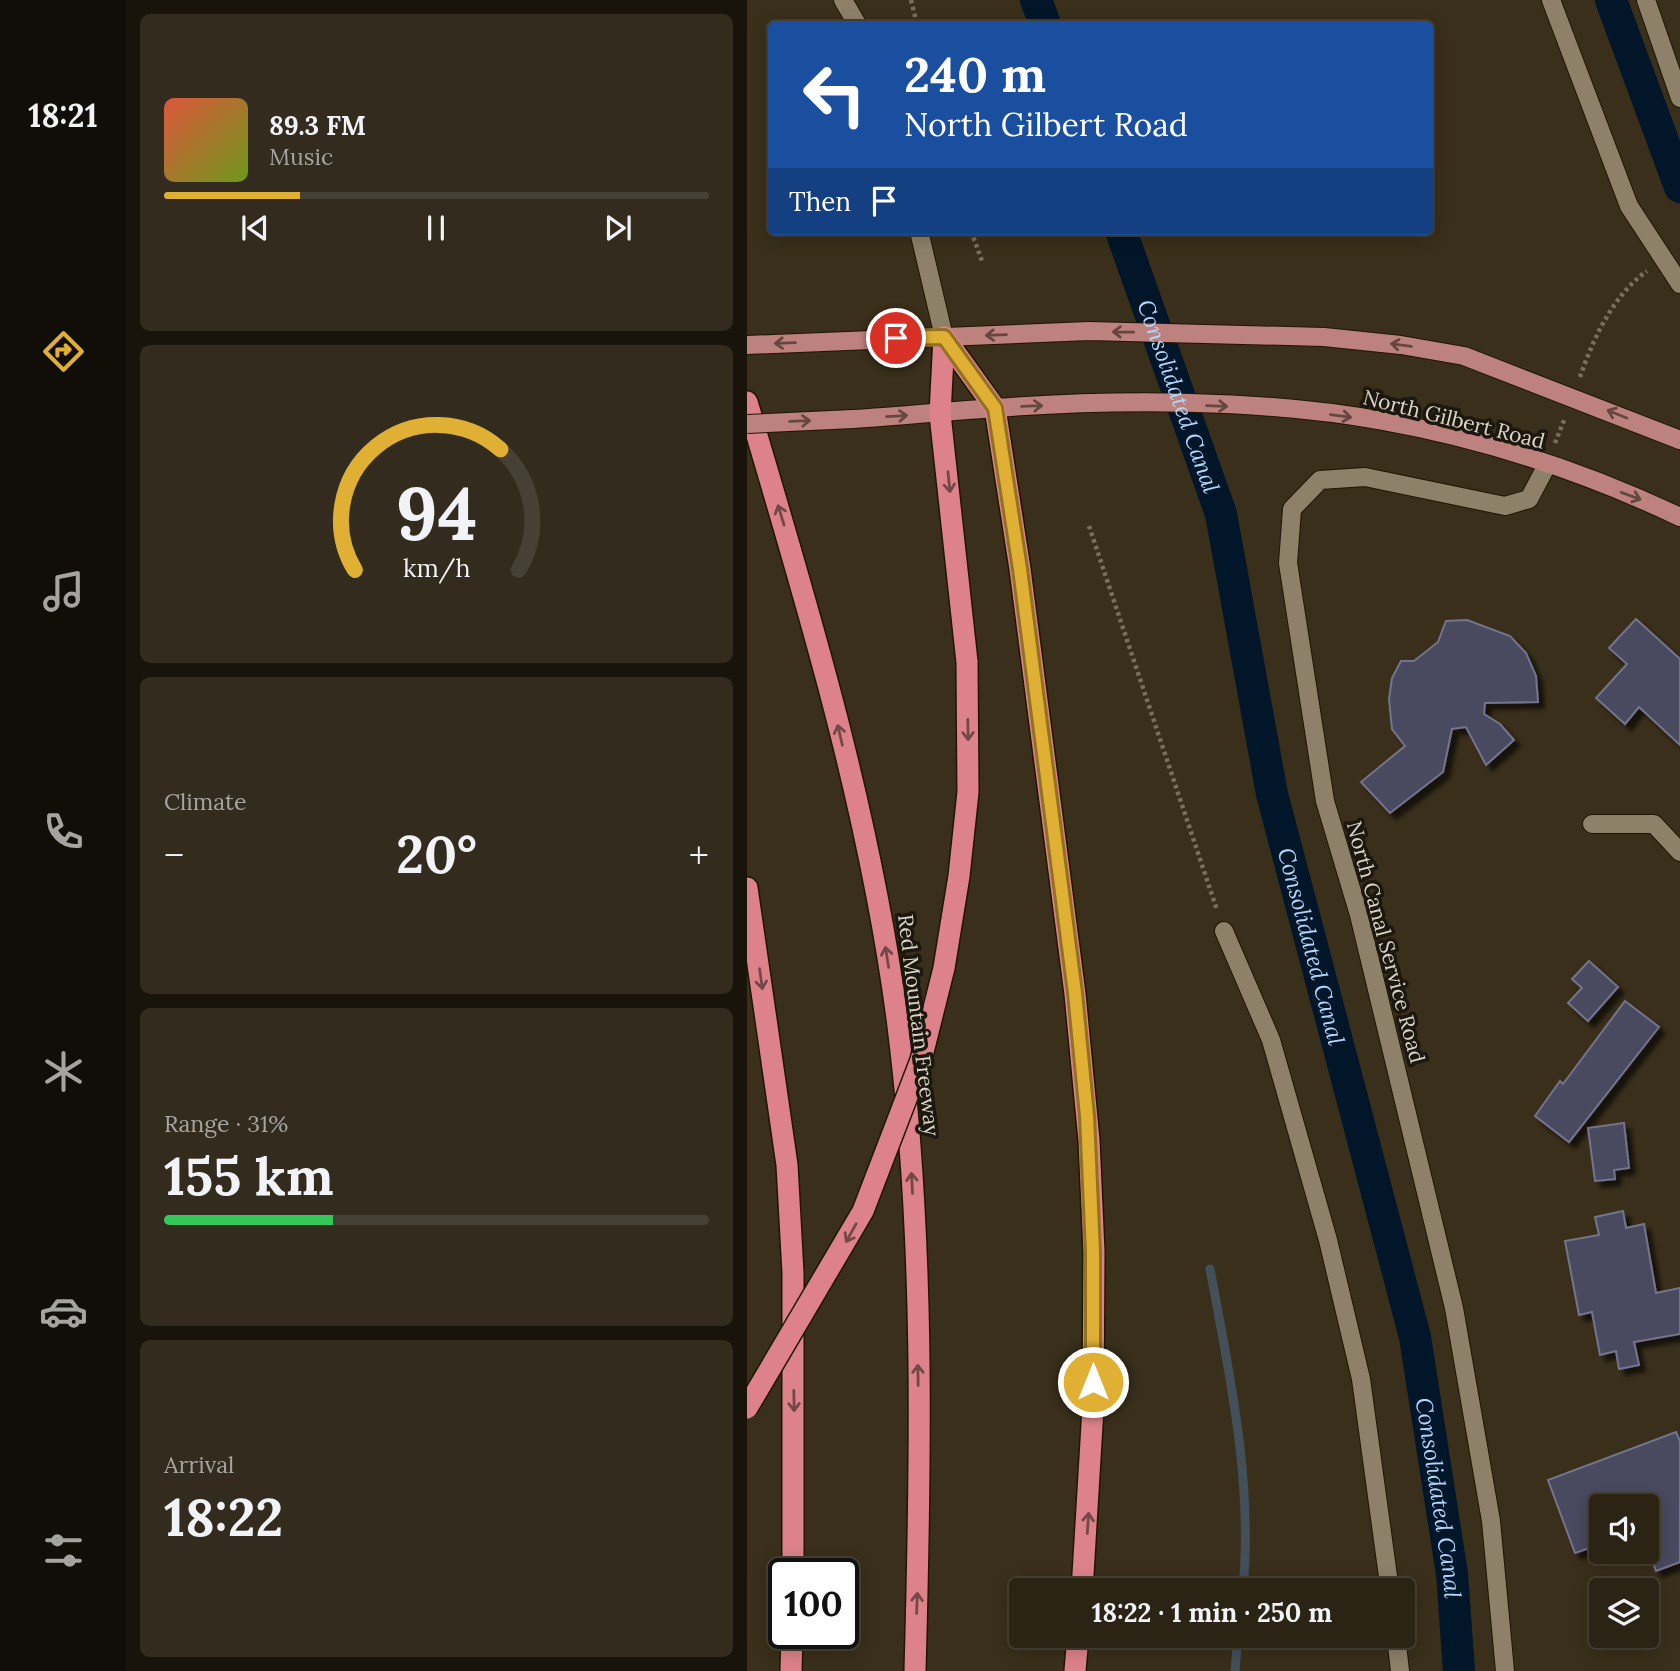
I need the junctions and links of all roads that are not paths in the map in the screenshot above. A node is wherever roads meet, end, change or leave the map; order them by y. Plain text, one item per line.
1 (843, 0) edge
2 (1551, 0) edge
3 (1646, 0) edge
4 (855, 21) edge
5 (1680, 98) edge
6 (920, 235) edge
7 (1680, 284) edge
8 (944, 337) junction
9 (747, 345) edge
10 (747, 402) edge
11 (995, 408) junction
12 (940, 414) junction
13 (747, 424) edge
14 (1680, 440) edge
15 (1547, 465) junction
16 (1680, 517) edge
17 (1592, 824) dead end
18 (1680, 852) edge
19 (747, 888) edge
20 (1224, 931) road end
21 (747, 1408) edge
22 (793, 1558) edge
23 (1083, 1578) edge
24 (1388, 1578) edge
25 (1077, 1648) edge
26 (1397, 1648) edge
27 (792, 1649) edge
28 (791, 1671) edge
29 (915, 1671) edge
30 (1074, 1671) edge
31 (1400, 1671) edge
32 (1505, 1671) edge

1 - 4 street
2 - 7 street
3 - 5 street
6 - 8 street
8 -> 9 main road
8 - 11 highway
8 - 12 highway
14 -> 8 main road
29 -> 10 highway, Red Mountain Freeway
11 - 12 main road, North Gilbert Road
11 -> 15 main road, North Gilbert Road
23 -> 11 highway
13 -> 12 main road, North Gilbert Road, bridge
12 -> 21 highway, bridge
15 -> 16 main road, North Gilbert Road
15 - 32 street, North Canal Service Road
17 - 18 street
19 -> 22 highway
20 - 24 street
25 - 30 highway
26 - 31 street
27 - 28 highway

